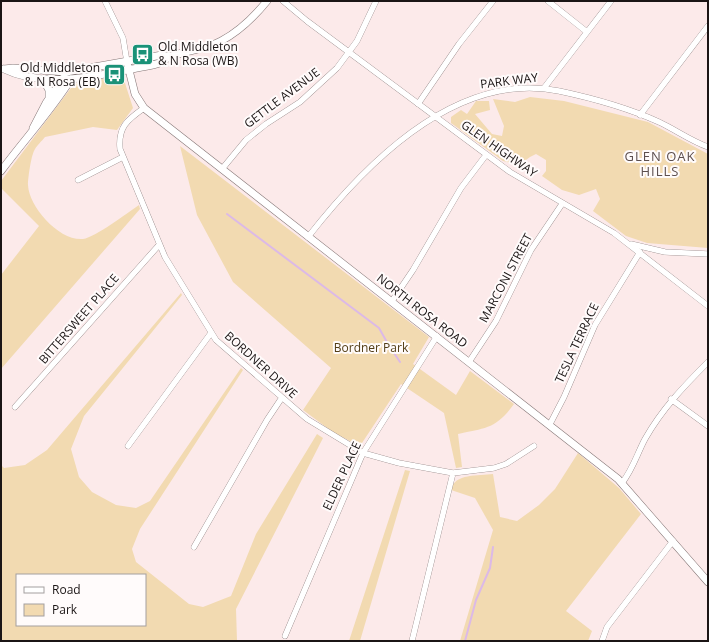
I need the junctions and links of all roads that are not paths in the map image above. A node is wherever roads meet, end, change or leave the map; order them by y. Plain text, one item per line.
1 (105, 1) edge
2 (267, 1) edge
3 (283, 1) edge
4 (376, 1) edge
5 (493, 1) edge
6 (548, 1) edge
7 (612, 1) edge
8 (708, 26) edge
9 (587, 32) junction
10 (349, 53) junction
11 (128, 66) junction
12 (2, 69) edge
13 (66, 72) junction
14 (43, 79) junction
15 (71, 79) junction
16 (63, 80) junction
17 (544, 88) junction
18 (49, 97) junction
19 (418, 104) junction
20 (144, 108) junction
21 (640, 115) junction
22 (434, 116) junction
23 (32, 129) junction
24 (708, 147) edge
25 (486, 155) junction
26 (123, 157) junction
27 (222, 168) junction
28 (1, 171) edge
29 (78, 180) dead end
30 (562, 204) junction
31 (308, 237) junction
32 (628, 243) junction
33 (159, 245) junction
34 (640, 252) junction
35 (708, 254) edge
36 (392, 302) junction
37 (708, 306) edge
38 (211, 332) junction
39 (437, 336) junction
40 (469, 362) junction
41 (708, 362) edge
42 (282, 399) junction
43 (671, 399) junction
44 (15, 407) dead end
45 (550, 424) junction
46 (708, 426) edge
47 (128, 446) dead end
48 (534, 446) dead end
49 (363, 453) junction
50 (453, 473) junction
51 (622, 483) junction
52 (673, 541) junction
53 (194, 548) dead end
54 (708, 582) edge
55 (285, 636) dead end
56 (412, 641) edge
57 (602, 641) edge

1 - 11 street
2 - 11 street
3 - 10 street, GLEN HIGHWAY
4 - 10 street, GETTLE AVENUE
5 - 19 street
6 - 9 street
7 - 9 street
8 - 21 street
9 - 17 street
10 - 19 street, GLEN HIGHWAY
10 - 27 street, GETTLE AVENUE
11 - 13 street
11 - 15 street
11 - 20 street, NORTH ROSA ROAD
12 - 13 street
12 - 14 street
13 - 15 street
13 - 16 street
14 - 16 street
14 - 18 street
15 - 16 street
15 - 23 street
16 - 18 street
17 - 21 street, PARK WAY
17 - 22 street, PARK WAY
18 - 23 street
19 - 22 street, GLEN HIGHWAY
20 - 26 street, BORDNER DRIVE
20 - 27 street, NORTH ROSA ROAD
21 - 24 street, PARK WAY
22 - 25 street, GLEN HIGHWAY
22 - 31 street, PARK WAY
23 - 28 street
25 - 30 street, GLEN HIGHWAY
25 - 36 street
26 - 29 street
26 - 33 street, BORDNER DRIVE
27 - 31 street, NORTH ROSA ROAD
30 - 32 street, GLEN HIGHWAY
30 - 40 street, MARCONI STREET
31 - 36 street, NORTH ROSA ROAD
32 - 34 street, GLEN HIGHWAY
32 - 35 street
33 - 38 street, BORDNER DRIVE
33 - 44 street, BITTERSWEET PLACE
34 - 37 street, GLEN HIGHWAY
34 - 45 street, TESLA TERRACE
36 - 39 street, NORTH ROSA ROAD
38 - 42 street, BORDNER DRIVE
38 - 47 street
39 - 40 street, NORTH ROSA ROAD
39 - 49 street, ELDER PLACE
40 - 45 street, NORTH ROSA ROAD
41 - 43 street
42 - 49 street, BORDNER DRIVE
42 - 53 street
43 - 46 street
43 - 51 street
45 - 51 street, NORTH ROSA ROAD
48 - 50 street, BORDNER DRIVE
49 - 50 street, BORDNER DRIVE
49 - 55 street, ELDER PLACE
50 - 56 street
51 - 52 street, NORTH ROSA ROAD
52 - 54 street, NORTH ROSA ROAD
52 - 57 street

